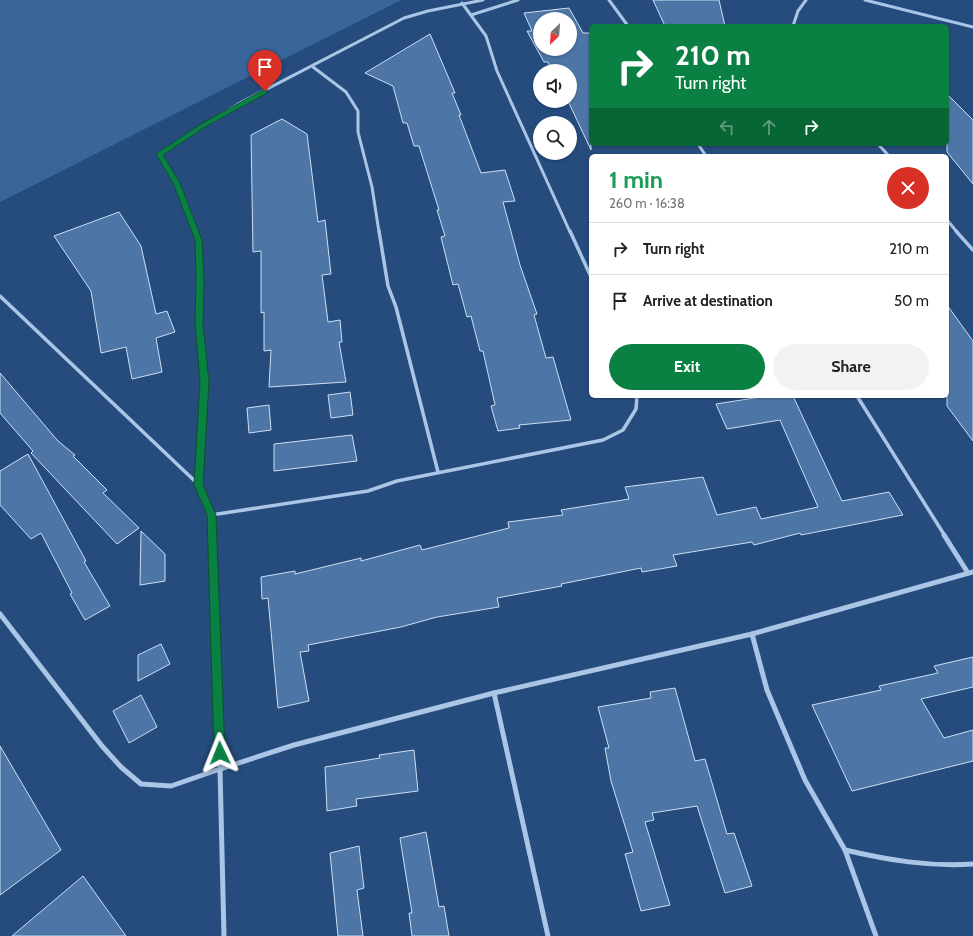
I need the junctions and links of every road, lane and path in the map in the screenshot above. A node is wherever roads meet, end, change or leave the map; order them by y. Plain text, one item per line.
1 (483, 0) edge
2 (518, 0) edge
3 (609, 0) edge
4 (806, 0) edge
5 (865, 0) edge
6 (462, 3) junction
7 (471, 15) junction
8 (627, 24) edge
9 (794, 24) edge
10 (973, 27) edge
11 (313, 67) junction
12 (880, 146) edge
13 (887, 154) edge
14 (949, 222) edge
15 (973, 250) edge
16 (589, 273) edge
17 (0, 296) edge
18 (637, 398) edge
19 (858, 398) edge
20 (438, 472) junction
21 (199, 485) junction
22 (211, 515) junction
23 (970, 573) edge
24 (0, 614) edge
25 (752, 634) junction
26 (494, 693) junction
27 (220, 769) junction
28 (845, 850) junction
29 (973, 864) edge
30 (224, 936) edge
31 (548, 936) edge
32 (876, 936) edge

1 - 6 street
2 - 7 street
3 - 8 street
4 - 9 street
5 - 10 street
6 - 7 street
6 - 11 street
7 - 16 street
11 - 20 street
11 - 21 street
12 - 13 street
14 - 15 street
17 - 21 street
18 - 20 street
19 - 23 street
20 - 22 street
21 - 22 street
22 - 27 street
23 - 25 street
24 - 27 street
25 - 26 street
25 - 28 street
26 - 27 street
26 - 31 street
27 - 30 street
28 - 29 street
28 - 32 street

